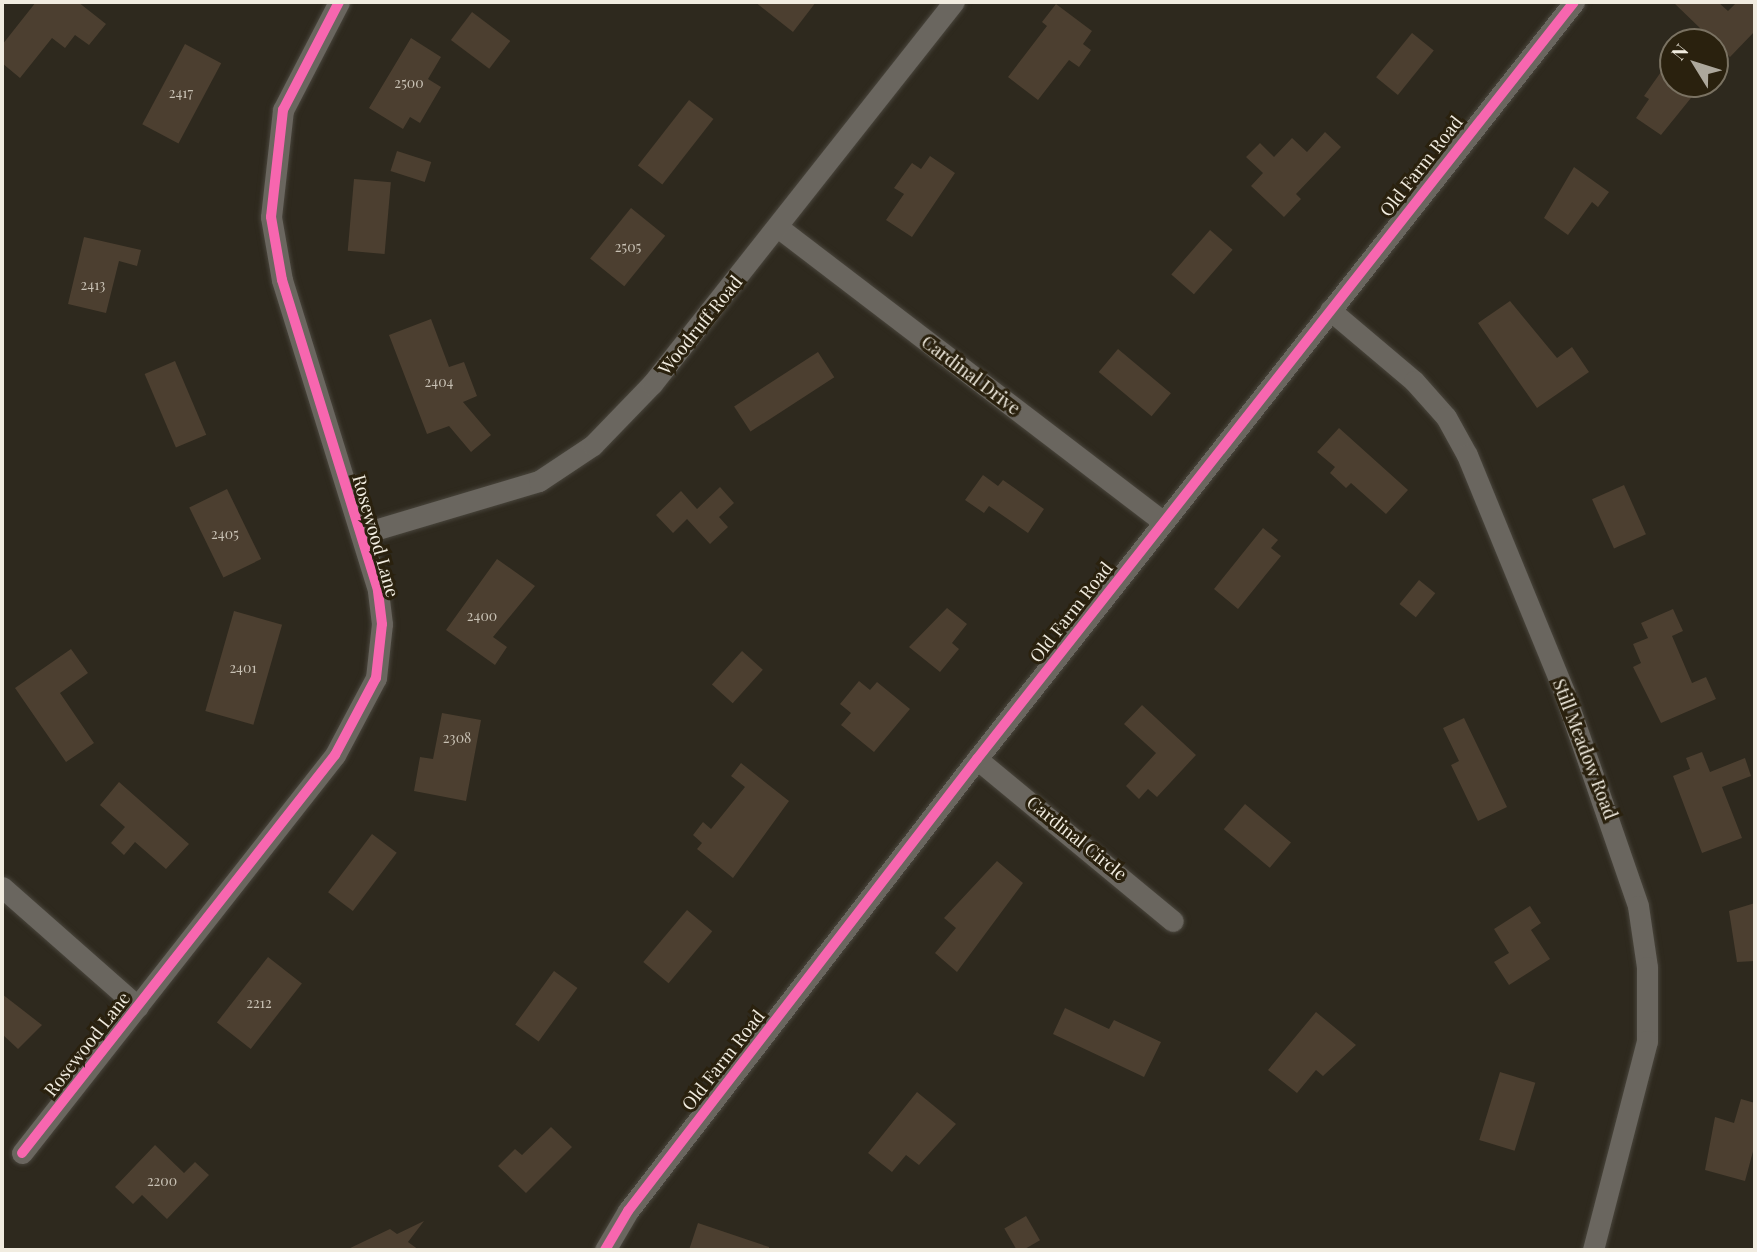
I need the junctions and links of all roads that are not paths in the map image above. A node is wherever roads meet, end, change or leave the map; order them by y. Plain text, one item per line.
1 (339, 2) edge
2 (954, 2) edge
3 (1574, 2) edge
4 (779, 228) junction
5 (1330, 310) junction
6 (1164, 522) junction
7 (361, 534) junction
8 (977, 759) junction
9 (2, 887) edge
10 (1173, 921) dead end
11 (138, 1007) junction
12 (22, 1153) dead end
13 (605, 1250) edge
14 (1592, 1250) edge

1 - 7 street, Rosewood Lane
2 - 4 street, Woodruff Road
3 - 5 street, Old Farm Road
4 - 6 street, Cardinal Drive
4 - 7 street, Woodruff Road
5 - 6 street, Old Farm Road
5 - 14 street, Still Meadow Road
6 - 8 street, Old Farm Road
7 - 11 street, Rosewood Lane
8 - 10 street, Cardinal Circle
8 - 13 street, Old Farm Road
9 - 11 street
11 - 12 street, Rosewood Lane

